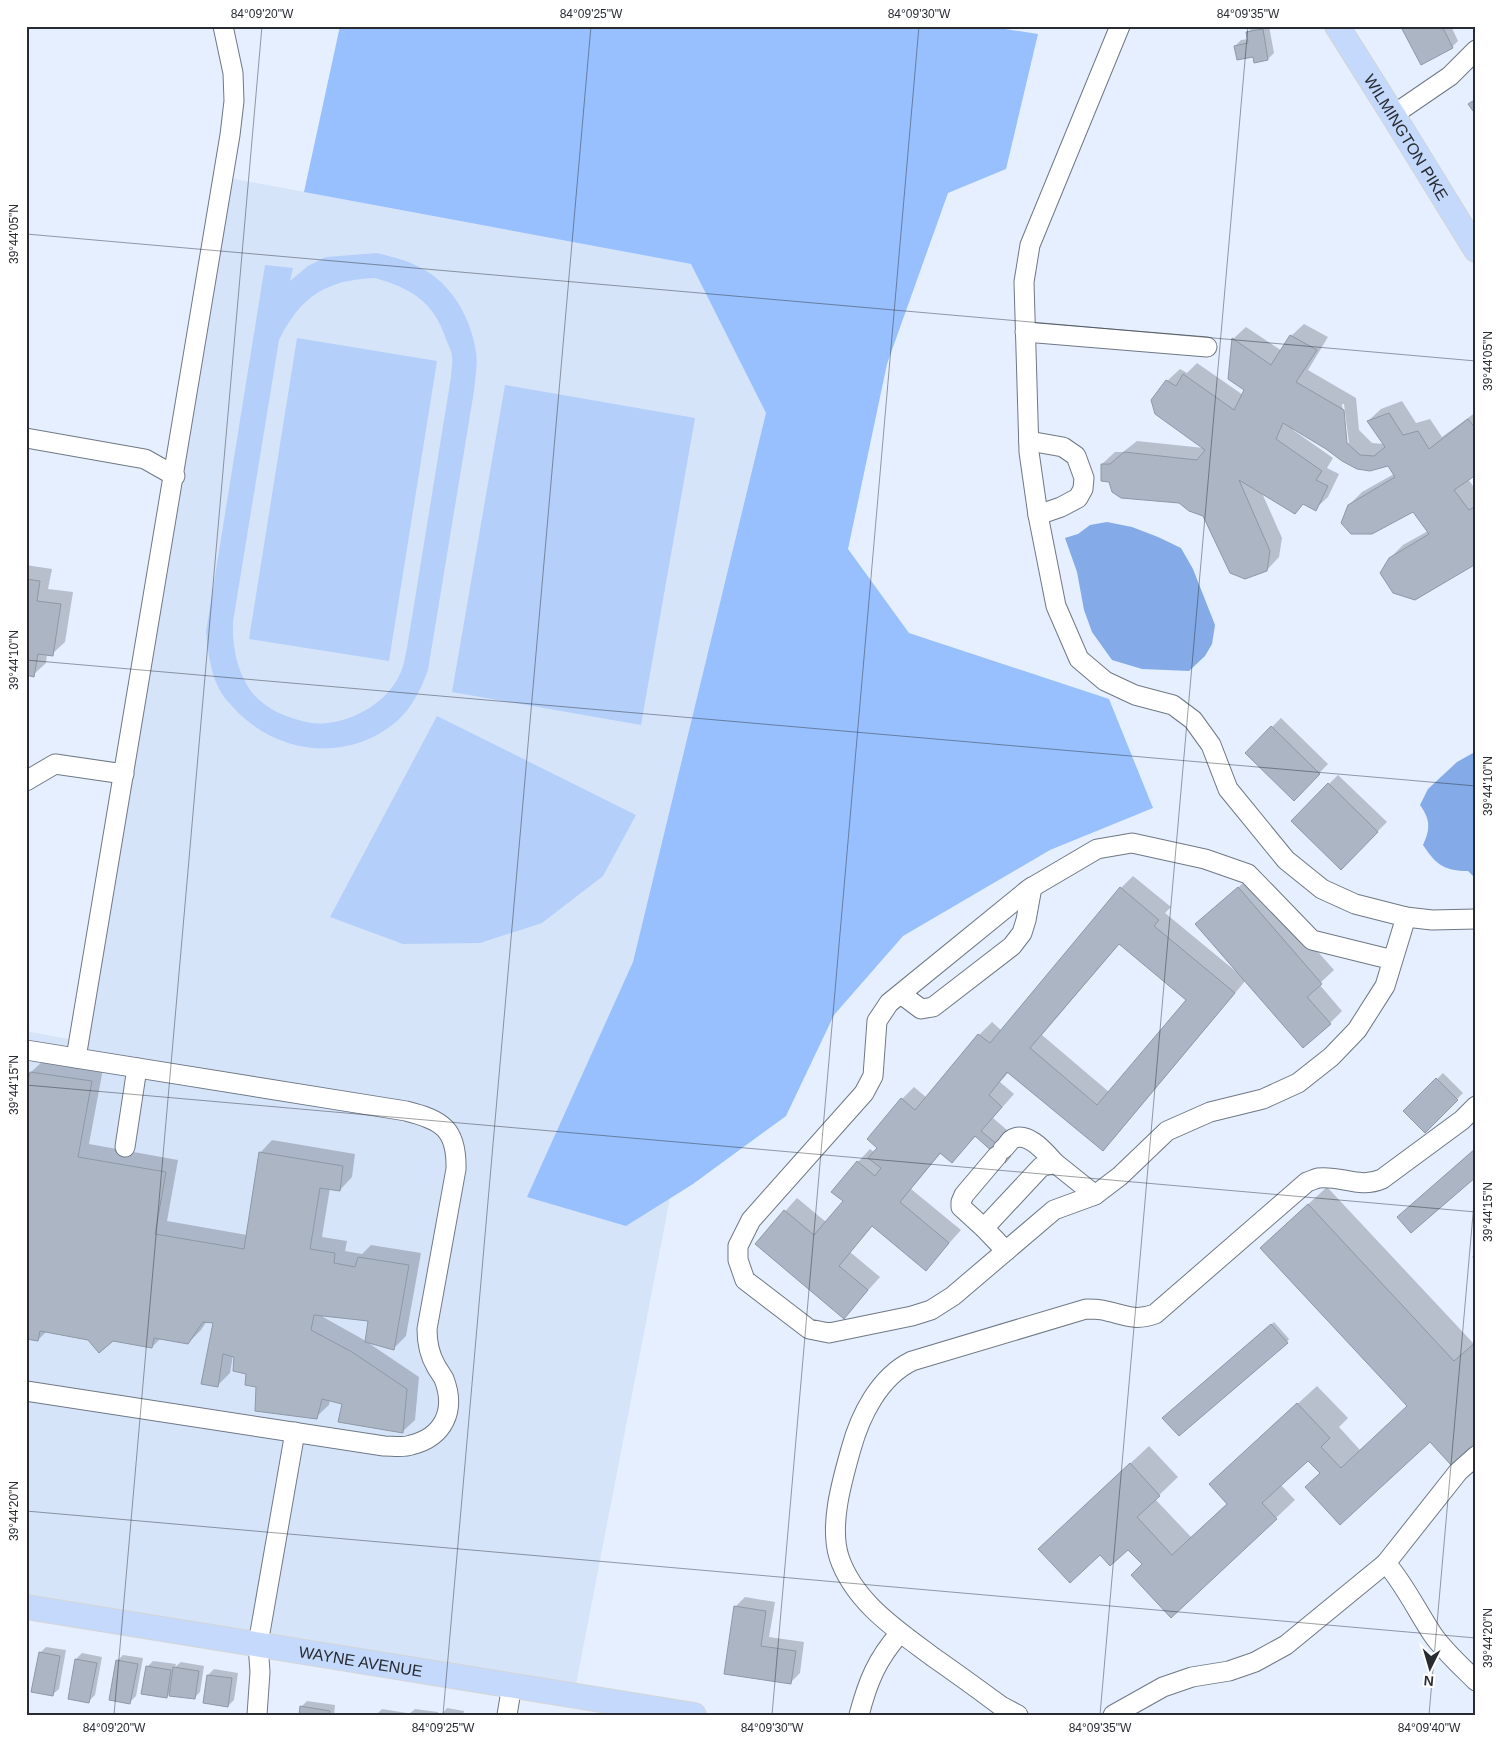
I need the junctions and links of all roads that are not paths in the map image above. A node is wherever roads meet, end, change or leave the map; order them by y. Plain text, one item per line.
1 (223, 26) edge
2 (1120, 26) edge
3 (1337, 26) edge
4 (1476, 50) edge
5 (1393, 115) junction
6 (1476, 250) edge
7 (1025, 332) junction
8 (1207, 347) dead end
9 (26, 438) edge
10 (1029, 441) junction
11 (175, 476) junction
12 (1038, 515) junction
13 (124, 774) junction
14 (26, 781) edge
15 (1032, 887) junction
16 (1406, 917) junction
17 (1476, 919) edge
18 (1392, 960) junction
19 (901, 994) junction
20 (26, 1050) edge
21 (76, 1058) junction
22 (137, 1068) junction
23 (1476, 1106) edge
24 (125, 1147) dead end
25 (1055, 1163) junction
26 (1095, 1195) junction
27 (984, 1228) junction
28 (1006, 1251) junction
29 (26, 1391) edge
30 (295, 1432) junction
31 (1476, 1456) edge
32 (1386, 1563) junction
33 (26, 1607) edge
34 (900, 1633) junction
35 (258, 1644) junction
36 (1476, 1681) edge
37 (512, 1685) junction
38 (257, 1715) edge
39 (507, 1715) edge
40 (694, 1715) edge
41 (859, 1715) edge
42 (1018, 1715) edge
43 (1113, 1715) edge

1 - 11 street
2 - 7 street
3 - 5 main road, WILMINGTON PIKE
4 - 5 street
5 - 6 main road, WILMINGTON PIKE
7 - 8 street
7 - 10 street
9 - 11 street
10 - 12 street
10 - 12 street
11 - 13 street
12 - 16 street
13 - 14 street
13 - 21 street
15 - 18 street
15 - 19 street
15 - 19 street
16 - 17 street
16 - 18 street
18 - 26 street
19 - 28 street
20 - 21 street
21 - 22 street
22 - 24 street
22 - 30 street
23 - 34 street
25 - 26 street
25 - 27 street
25 - 27 street
26 - 28 street
27 - 28 street
29 - 30 street
30 - 35 street
31 - 32 street
32 - 36 street
32 - 43 street
33 - 35 main road, WAYNE AVENUE
34 - 41 street
34 - 42 street
35 - 37 main road, WAYNE AVENUE
35 - 38 street
37 - 39 street
37 - 40 main road, WAYNE AVENUE

